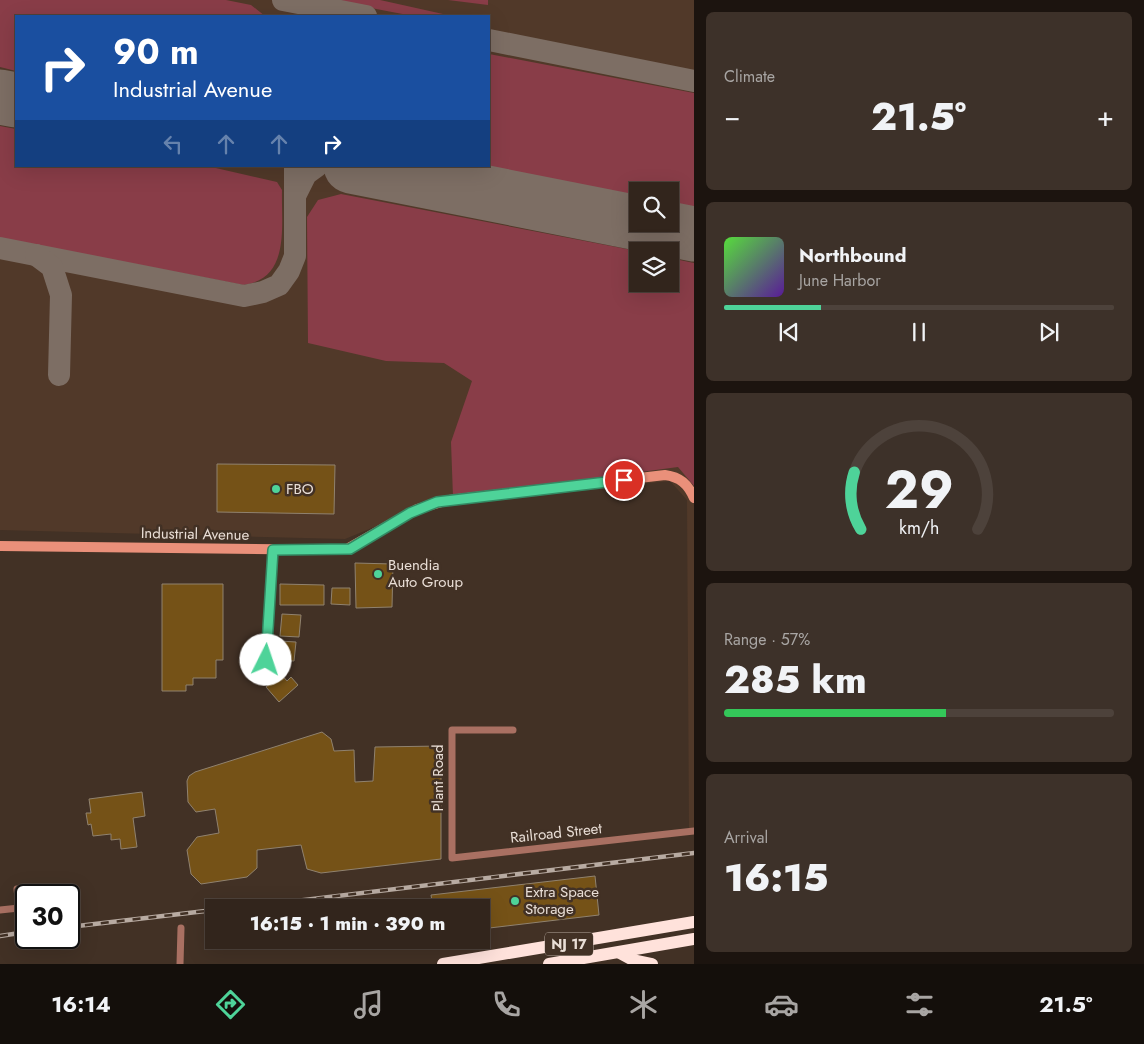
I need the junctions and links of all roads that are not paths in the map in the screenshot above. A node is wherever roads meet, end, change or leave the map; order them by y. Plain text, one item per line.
1 (694, 498) edge
2 (0, 546) edge
3 (273, 550) junction
4 (266, 660) dead end
5 (513, 730) dead end
6 (452, 827) joint
7 (694, 831) edge
8 (15, 908) edge
9 (0, 910) edge
10 (694, 922) edge
11 (180, 928) dead end
12 (694, 939) edge
13 (620, 953) junction
14 (180, 964) edge
15 (443, 964) edge
16 (549, 964) edge
17 (652, 964) edge

1 - 3 street, Industrial Avenue
2 - 3 street, Industrial Avenue
3 - 4 street
5 - 6 street, Plant Road
6 - 7 street, Railroad Street
8 - 9 street
10 - 15 highway, NJ 17
11 - 14 street
12 - 13 highway, NJ 17
13 - 16 highway, NJ 17
13 - 17 highway

